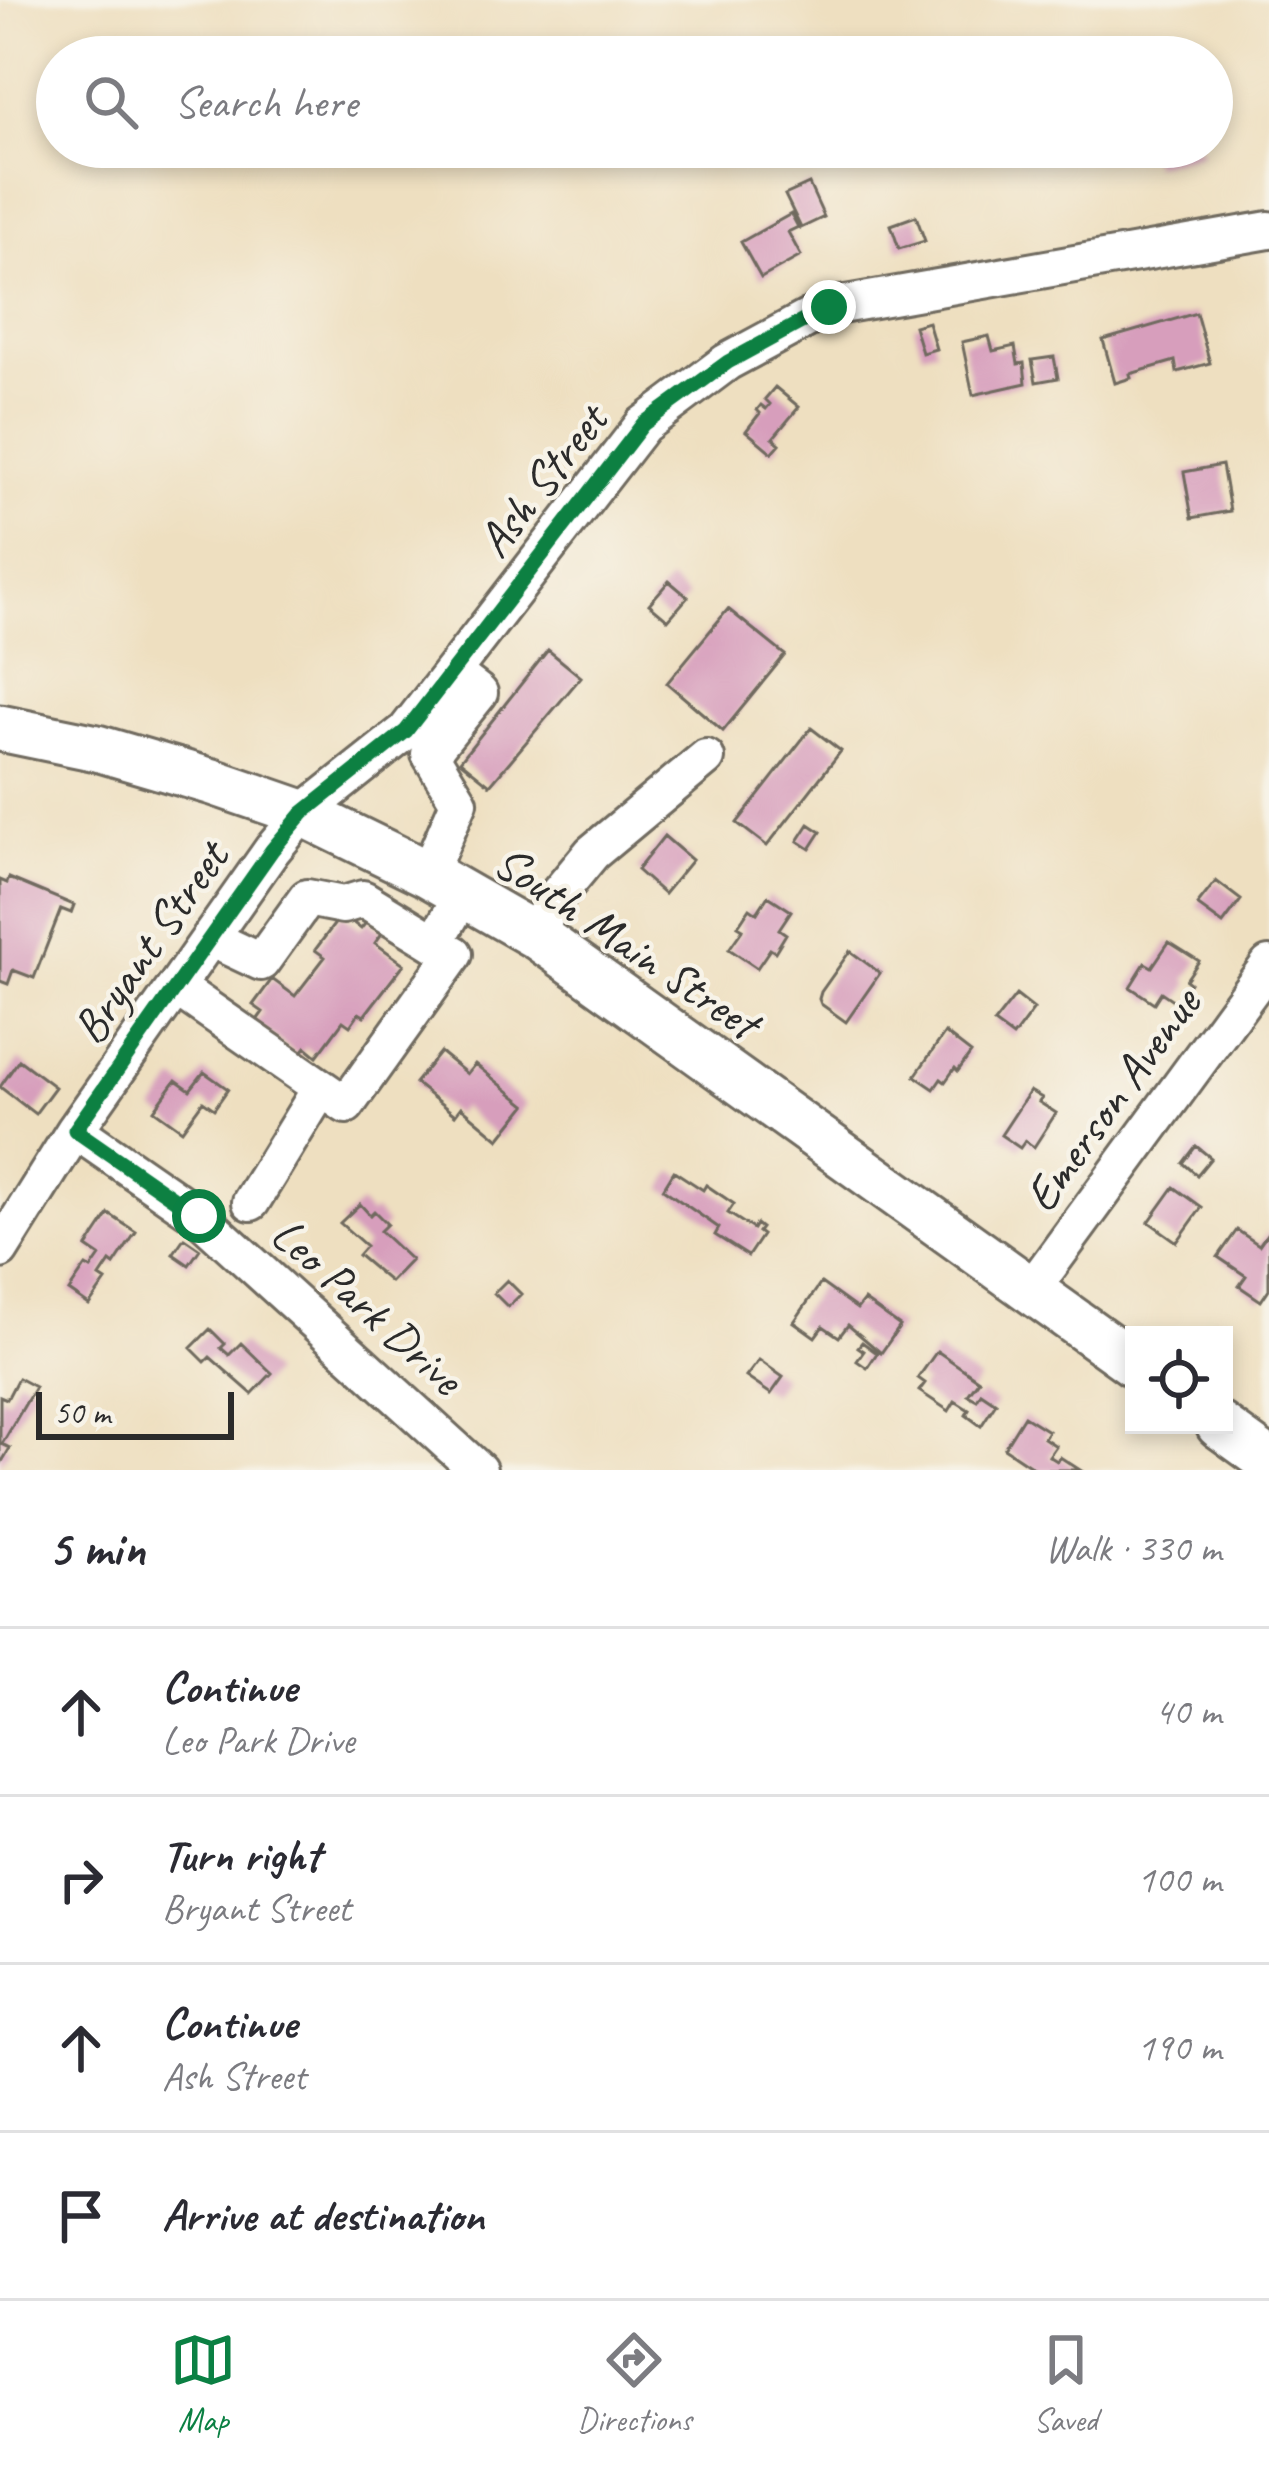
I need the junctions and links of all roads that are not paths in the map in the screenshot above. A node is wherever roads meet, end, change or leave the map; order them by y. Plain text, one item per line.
1 (1269, 230) edge
2 (0, 728) edge
3 (415, 745) junction
4 (706, 758) dead end
5 (303, 813) junction
6 (446, 884) junction
7 (538, 937) junction
8 (210, 938) junction
9 (436, 943) junction
10 (1269, 965) edge
11 (176, 987) junction
12 (321, 1088) junction
13 (75, 1130) junction
14 (251, 1202) dead end
15 (0, 1250) edge
16 (1031, 1290) junction
17 (1125, 1358) edge
18 (1232, 1434) edge
19 (1269, 1461) edge
20 (478, 1470) edge

1 - 3 street, Ash Street
2 - 5 main road, South Main Street
3 - 5 street, Ash Street
3 - 6 street
4 - 7 street
5 - 6 main road, South Main Street
5 - 8 street, Bryant Street
6 - 7 main road, South Main Street
6 - 9 street
7 - 16 main road, South Main Street
8 - 9 street
8 - 11 street, Bryant Street
9 - 12 street
10 - 16 street, Emerson Avenue
11 - 12 street
11 - 13 street, Bryant Street
12 - 14 street
13 - 15 street, Bryant Street
13 - 20 street, Leo Park Drive
16 - 17 main road, South Main Street
18 - 19 main road

